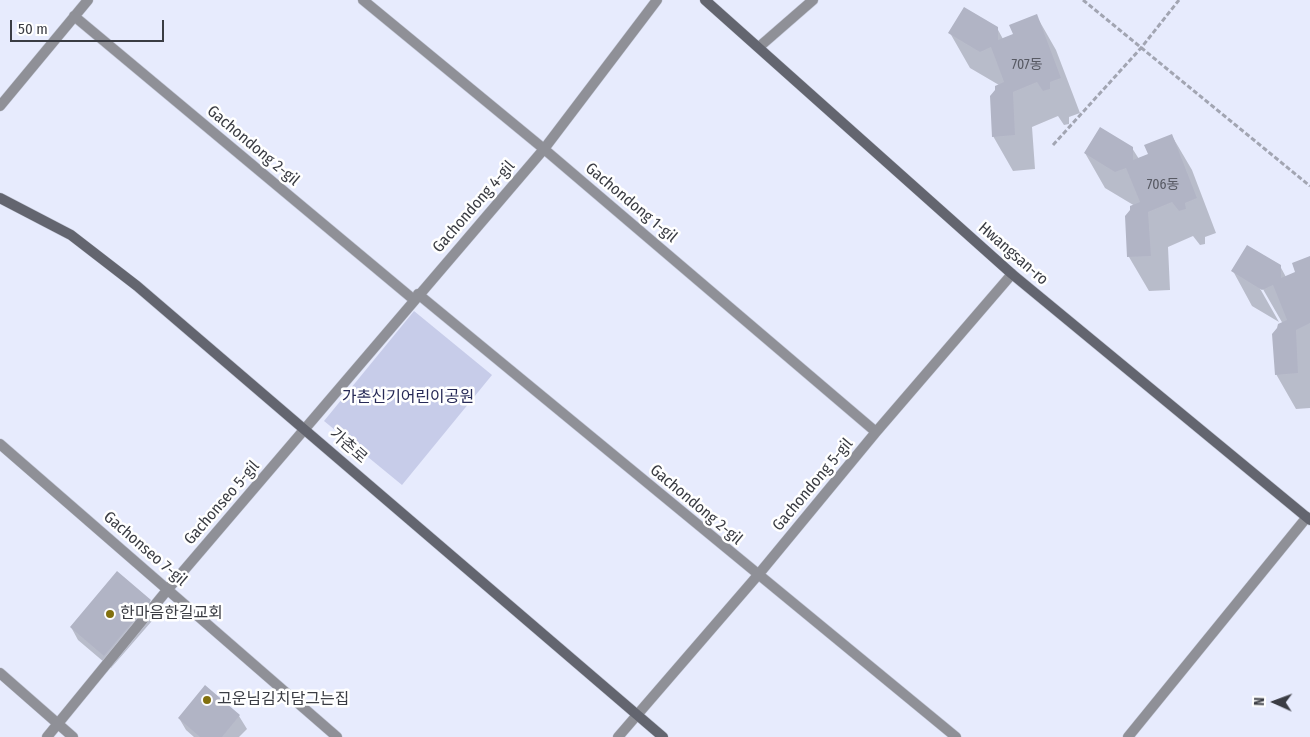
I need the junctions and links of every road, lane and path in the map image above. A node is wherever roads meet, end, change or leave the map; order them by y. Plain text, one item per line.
1 (88, 0) edge
2 (363, 0) edge
3 (657, 0) edge
4 (705, 0) edge
5 (813, 0) edge
6 (1083, 0) edge
7 (1179, 0) edge
8 (74, 16) junction
9 (759, 47) junction
10 (1141, 48) junction
11 (0, 106) edge
12 (1053, 145) dead end
13 (544, 149) junction
14 (1310, 186) edge
15 (0, 198) edge
16 (1012, 274) junction
17 (416, 296) junction
18 (306, 429) junction
19 (876, 432) junction
20 (0, 444) edge
21 (1308, 518) edge
22 (758, 575) junction
23 (168, 589) junction
24 (0, 674) edge
25 (637, 714) junction
26 (57, 724) junction
27 (47, 737) edge
28 (73, 737) edge
29 (337, 737) edge
30 (618, 737) edge
31 (663, 737) edge
32 (956, 737) edge
33 (1128, 737) edge

1 - 8 street
2 - 13 street, Gachondong 1-gil
3 - 13 street, Gachondong 4-gil
4 - 9 main road, Hwangsan-ro
5 - 9 street
6 - 10 path
7 - 10 path
8 - 11 street
8 - 17 street, Gachondong 2-gil
9 - 16 main road, Hwangsan-ro
10 - 12 path
10 - 14 path
13 - 17 street, Gachondong 4-gil
13 - 19 street, Gachondong 1-gil
15 - 18 main road, 가촌로
16 - 19 street, Gachondong 5-gil
16 - 21 main road, Hwangsan-ro
17 - 18 street, Gachondong 4-gil
17 - 22 street, Gachondong 2-gil
18 - 23 street, Gachonseo 5-gil
18 - 25 main road, 가촌로
19 - 22 street, Gachondong 5-gil
20 - 23 street, Gachonseo 7-gil
21 - 33 street
22 - 25 street, Gachondong 5-gil
22 - 32 street, Gachondong 2-gil
23 - 26 street, Gachonseo 5-gil
23 - 29 street, Gachonseo 7-gil
24 - 26 street
25 - 30 street, Gachondong 5-gil
25 - 31 main road, 가촌로
26 - 27 street, Gachonseo 5-gil
26 - 28 street

